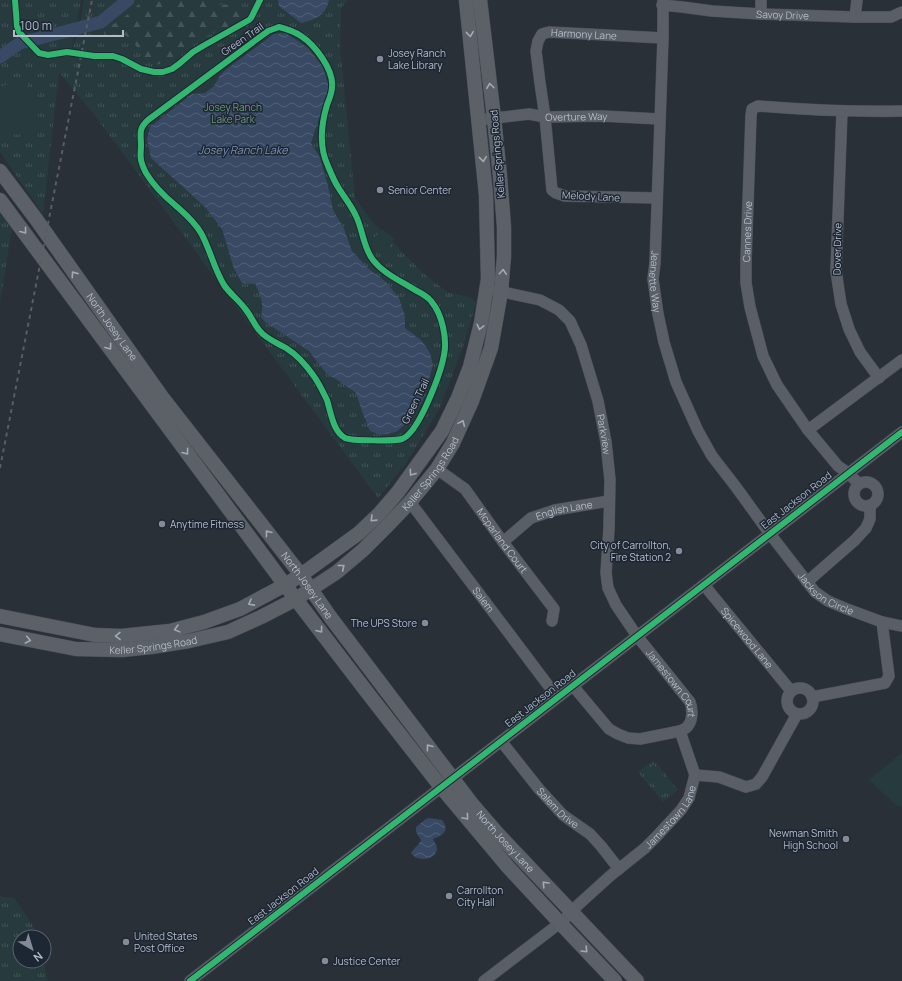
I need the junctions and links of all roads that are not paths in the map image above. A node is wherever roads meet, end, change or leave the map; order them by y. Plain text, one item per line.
1 (466, 0) edge
2 (480, 0) edge
3 (761, 0) edge
4 (857, 0) edge
5 (663, 3) edge
6 (902, 12) edge
7 (761, 14) junction
8 (855, 17) junction
9 (663, 38) junction
10 (842, 110) junction
11 (902, 111) edge
12 (545, 117) junction
13 (494, 118) junction
14 (660, 119) junction
15 (479, 120) junction
16 (0, 171) edge
17 (657, 198) junction
18 (0, 200) edge
19 (66, 288) junction
20 (487, 289) junction
21 (501, 292) junction
22 (113, 328) junction
23 (902, 360) edge
24 (879, 378) junction
25 (808, 430) junction
26 (902, 432) edge
27 (437, 469) junction
28 (848, 473) junction
29 (859, 484) junction
30 (398, 492) junction
31 (610, 501) junction
32 (410, 502) junction
33 (870, 505) junction
34 (770, 534) junction
35 (503, 542) junction
36 (301, 575) junction
37 (807, 582) junction
38 (285, 585) junction
39 (704, 585) junction
40 (310, 589) junction
41 (296, 599) junction
42 (0, 616) edge
43 (552, 621) dead end
44 (882, 622) junction
45 (40, 624) junction
46 (902, 626) edge
47 (0, 634) edge
48 (637, 636) junction
49 (341, 657) junction
50 (382, 686) junction
51 (573, 686) junction
52 (791, 691) junction
53 (370, 696) junction
54 (557, 697) junction
55 (812, 697) junction
56 (797, 714) junction
57 (408, 720) junction
58 (680, 731) junction
59 (500, 741) junction
60 (695, 775) junction
61 (447, 783) junction
62 (619, 869) junction
63 (572, 912) junction
64 (560, 923) junction
65 (190, 981) edge
66 (484, 981) edge
67 (615, 981) edge
68 (637, 981) edge

1 -> 15 main road, Keller Springs Road
13 -> 2 main road, Keller Springs Road
3 - 7 street
4 - 8 street
5 - 7 street, Savoy Drive
5 - 9 street, Jeanette Way
6 - 8 street, Savoy Drive
7 - 8 street, Savoy Drive
9 - 12 street, Harmony Lane
9 - 14 street, Jeanette Way
10 - 11 street, Cannes Drive
10 - 24 street, Dover Drive
10 - 25 street, Cannes Drive
12 - 13 street, Overture Way
12 - 14 street, Overture Way
12 - 17 street, Melody Lane
13 - 15 street
21 -> 13 main road, Keller Springs Road
14 - 17 street, Jeanette Way
15 -> 20 main road, Keller Springs Road
22 -> 16 main road, North Josey Lane
17 - 34 street, Jeanette Way
18 -> 19 main road, North Josey Lane
19 - 22 main road
19 -> 38 main road, North Josey Lane
20 - 21 street, Parkview
20 -> 30 main road, Keller Springs Road
27 -> 21 main road, Keller Springs Road
21 - 31 street, Parkview
36 -> 22 main road, North Josey Lane
23 - 24 street
24 - 25 street
25 - 28 street, Cannes Drive
26 - 28 street, East Jackson Road
27 - 32 main road, Keller Springs Road
27 - 35 street, Mcparland Court
28 - 29 street, Cannes Drive
28 - 34 street, East Jackson Road
29 - 33 street
29 - 33 street
30 - 32 main road
30 -> 36 main road, Keller Springs Road
31 - 35 street, English Lane
31 - 48 street, Parkview
40 -> 32 main road, Keller Springs Road
32 - 54 street, Salem
33 - 37 street
34 - 37 street, Jackson Circle
34 - 39 street, East Jackson Road
35 - 43 street, Mcparland Court
36 - 38 main road, Keller Springs Road
36 - 40 main road, North Josey Lane
37 - 44 street, Jackson Circle
38 - 41 main road, North Josey Lane
38 -> 45 main road, Keller Springs Road
39 - 48 street, East Jackson Road
39 - 52 street, Spicewood Lane
40 - 41 main road, Keller Springs Road
40 - 50 main road, North Josey Lane
47 -> 41 main road, Keller Springs Road
41 -> 49 main road, North Josey Lane
42 - 45 main road, Keller Springs Road
44 - 46 street, Jackson Circle
44 - 55 street
45 - 47 main road
48 - 51 street, East Jackson Road
48 - 58 street, Jamestown Court
49 - 50 main road
49 - 53 main road, North Josey Lane
50 - 57 main road, North Josey Lane
51 - 54 street, East Jackson Road
51 - 58 street
52 - 55 street
52 - 56 street
53 - 57 main road
53 - 61 main road, North Josey Lane
54 - 59 street, East Jackson Road
55 - 56 street
56 - 60 street
61 -> 57 main road, North Josey Lane
58 - 60 street, Jamestown Lane
59 - 61 street, East Jackson Road
59 - 62 street, Salem Drive
60 - 62 street, Jamestown Lane
63 -> 61 main road, North Josey Lane
61 -> 64 main road, North Josey Lane
61 - 65 street, East Jackson Road
62 - 63 street, Jamestown Lane
63 - 64 street, Jamestown Lane
63 - 68 main road, North Josey Lane
64 - 66 street, Jamestown Lane
64 -> 67 main road, North Josey Lane

